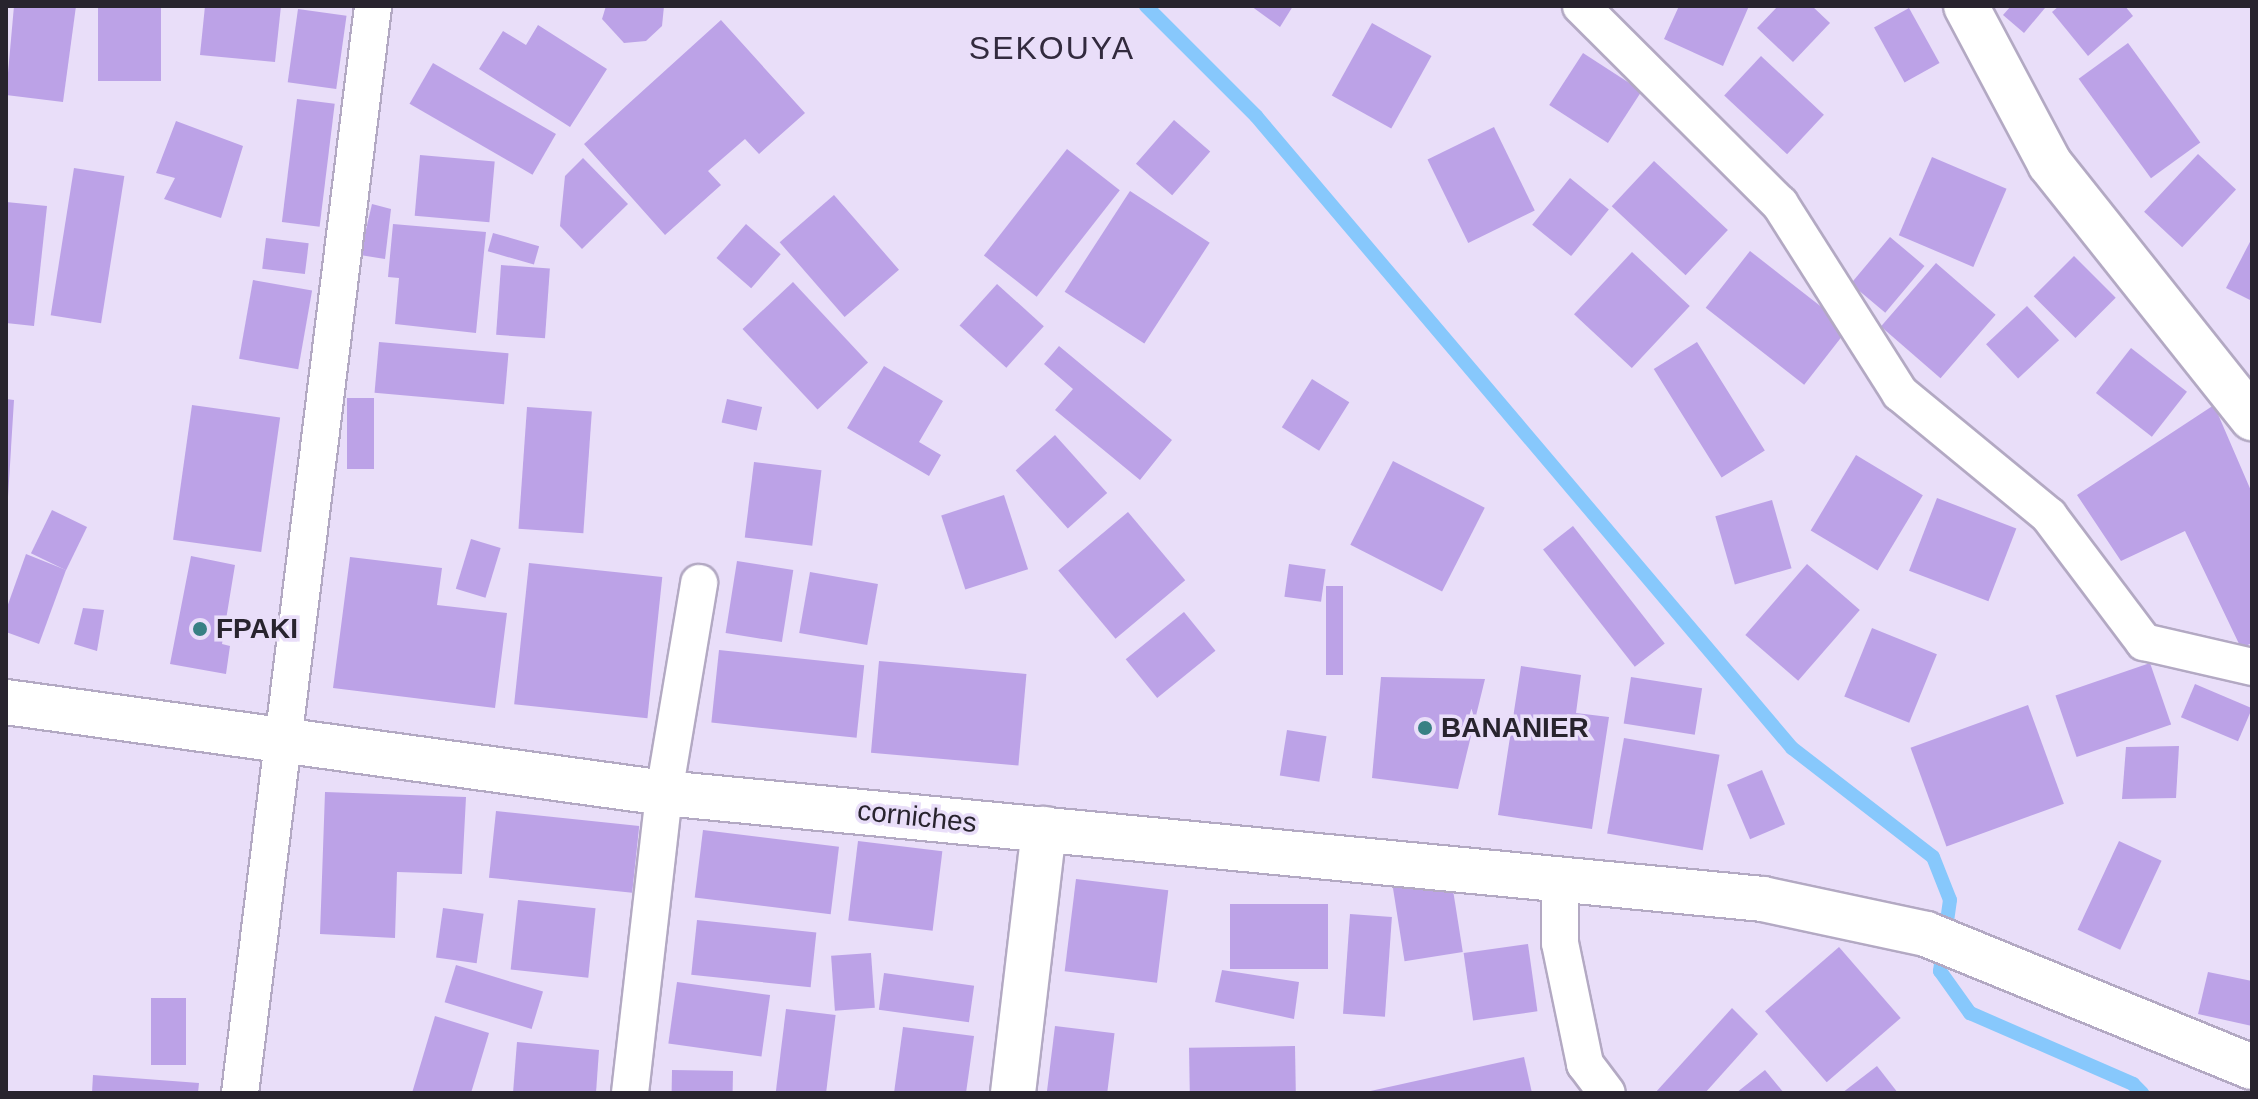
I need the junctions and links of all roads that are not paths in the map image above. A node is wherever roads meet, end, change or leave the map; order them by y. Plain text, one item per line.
1 (373, 6) edge
2 (1581, 6) edge
3 (1966, 6) edge
4 (2251, 414) edge
5 (699, 583) dead end
6 (2252, 667) edge
7 (6, 702) edge
8 (281, 739) junction
9 (664, 793) junction
10 (1044, 829) junction
11 (1560, 879) junction
12 (2252, 1067) edge
13 (240, 1093) edge
14 (630, 1093) edge
15 (1013, 1093) edge
16 (1607, 1093) edge

1 - 8 street
2 - 6 street
3 - 4 street
5 - 9 street
7 - 8 street, corniches
8 - 9 street, corniches
8 - 13 street
9 - 10 street, corniches
9 - 14 street
10 - 11 street, corniches
10 - 15 street
11 - 12 street, corniches
11 - 16 street

